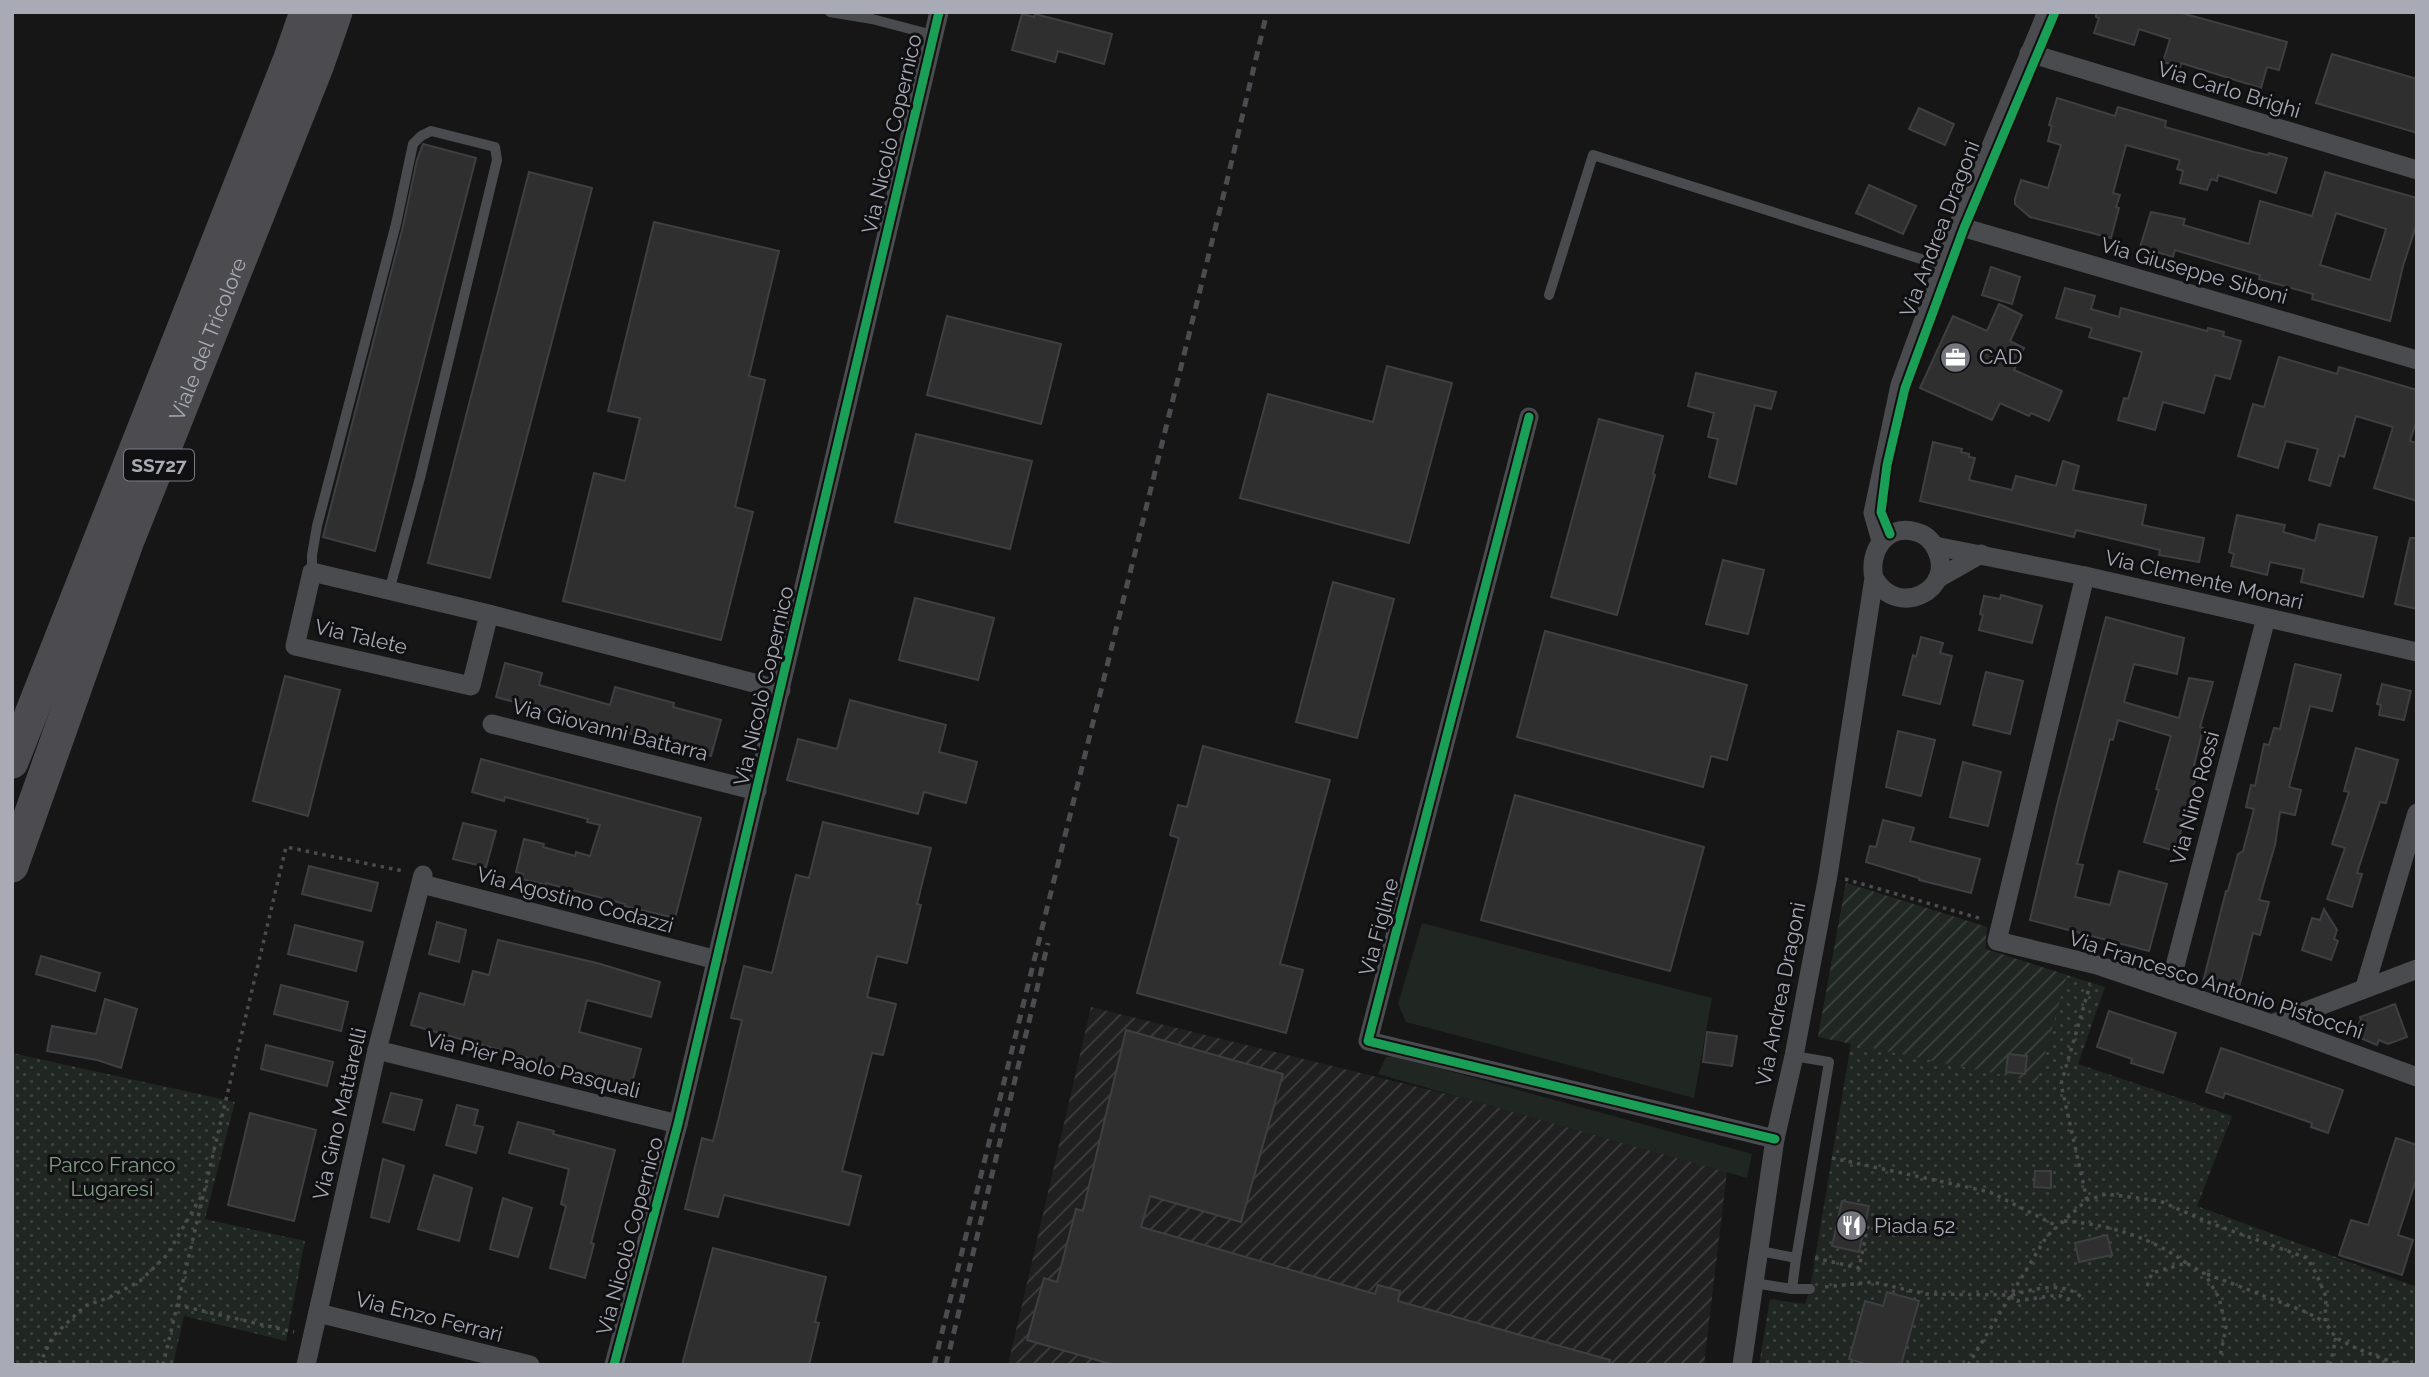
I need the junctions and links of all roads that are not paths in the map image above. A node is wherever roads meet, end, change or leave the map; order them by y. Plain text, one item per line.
1 (306, 12) edge
2 (336, 12) edge
3 (830, 12) edge
4 (939, 12) edge
5 (2047, 12) edge
6 (866, 15) edge
7 (933, 34) junction
8 (2029, 54) junction
9 (303, 63) junction
10 (2417, 170) edge
11 (1958, 226) junction
12 (1943, 266) junction
13 (1549, 295) dead end
14 (2417, 360) edge
15 (1530, 417) dead end
16 (1881, 541) junction
17 (1934, 546) junction
18 (1981, 554) junction
19 (312, 572) junction
20 (2085, 576) junction
21 (1874, 578) junction
22 (1937, 579) junction
23 (389, 591) junction
24 (1897, 598) junction
25 (489, 614) junction
26 (2266, 618) junction
27 (1866, 633) junction
28 (2417, 652) edge
29 (781, 690) junction
30 (492, 724) dead end
31 (12, 762) edge
32 (757, 791) junction
33 (2417, 813) edge
34 (12, 866) edge
35 (422, 879) joint
36 (718, 960) junction
37 (2417, 969) edge
38 (2365, 987) junction
39 (2169, 989) junction
40 (2272, 1024) junction
41 (377, 1050) junction
42 (1794, 1056) junction
43 (2417, 1077) edge
44 (678, 1124) junction
45 (1774, 1139) junction
46 (1760, 1251) junction
47 (1796, 1258) junction
48 (1754, 1283) junction
49 (1792, 1289) junction
50 (1810, 1289) road end
51 (318, 1313) junction
52 (306, 1365) edge
53 (530, 1365) edge
54 (614, 1365) edge
55 (1742, 1365) edge

1 - 9 highway, Viale del Tricolore / SS727
2 - 9 highway, Viale del Tricolore / SS727
3 - 6 lane
4 - 7 street, Via Nicolò Copernico
5 - 8 street, Via Andrea Dragoni
6 - 7 lane
7 - 29 street, Via Nicolò Copernico
8 - 10 street, Via Carlo Brighi
8 - 11 street, Via Andrea Dragoni
9 - 31 highway, Viale del Tricolore / SS727
9 - 34 highway, Viale del Tricolore / SS727
11 - 12 street, Via Andrea Dragoni
11 - 14 street, Via Giuseppe Siboni
12 - 13 lane
12 - 16 street, Via Andrea Dragoni
15 - 45 street, Via Figline
16 - 17 street
16 - 21 street
17 - 18 street, Via Clemente Monari
17 - 22 street
18 - 20 street, Via Clemente Monari
18 - 22 street
19 - 23 street
19 - 23 lane
19 - 25 street, Via Talete
20 - 26 street, Via Clemente Monari
20 - 39 street, Via Francesco Antonio Pistocchi
21 - 24 street
21 - 27 street, Via Andrea Dragoni
22 - 24 street
23 - 25 street
24 - 27 street
25 - 29 street
26 - 28 street, Via Clemente Monari
26 - 39 street, Via Nino Rossi
27 - 42 street, Via Andrea Dragoni
29 - 32 street, Via Nicolò Copernico
30 - 32 street, Via Giovanni Battarra
32 - 36 street, Via Nicolò Copernico
33 - 38 street
35 - 36 street, Via Agostino Codazzi
35 - 41 street, Via Gino Mattarelli
36 - 44 street, Via Nicolò Copernico
37 - 38 street
38 - 40 street
39 - 40 street, Via Francesco Antonio Pistocchi
40 - 43 street, Via Francesco Antonio Pistocchi
41 - 44 street, Via Pier Paolo Pasquali
41 - 51 street, Via Gino Mattarelli
42 - 45 street, Via Andrea Dragoni
42 - 47 lane
44 - 54 street, Via Nicolò Copernico
45 - 46 street, Via Andrea Dragoni
46 - 47 lane
46 - 48 street, Via Andrea Dragoni
47 - 49 lane
48 - 49 lane
48 - 55 street, Via Andrea Dragoni
49 - 50 lane
51 - 52 street, Via Gino Mattarelli
51 - 53 street, Via Enzo Ferrari

